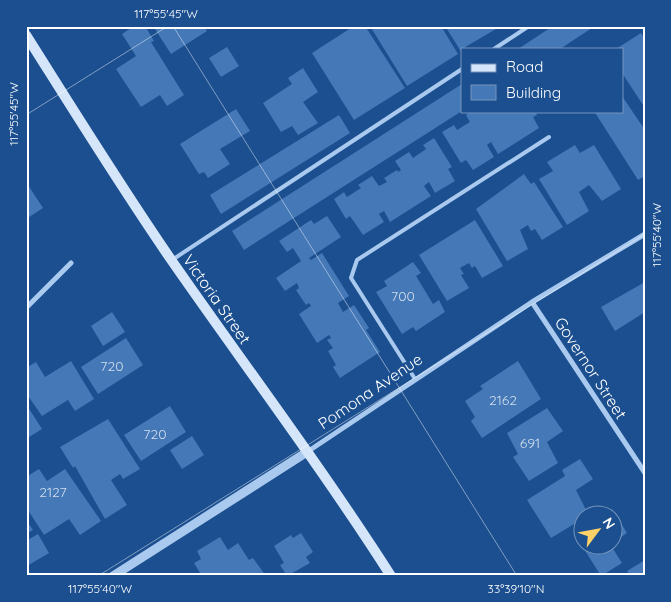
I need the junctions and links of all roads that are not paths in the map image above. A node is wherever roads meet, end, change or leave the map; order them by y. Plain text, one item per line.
1 (529, 26) edge
2 (26, 35) edge
3 (496, 48) edge
4 (461, 70) edge
5 (549, 137) dead end
6 (645, 234) edge
7 (171, 260) junction
8 (71, 263) dead end
9 (532, 302) junction
10 (26, 308) edge
11 (415, 379) junction
12 (306, 452) junction
13 (645, 474) edge
14 (113, 576) edge
15 (391, 576) edge

1 - 3 lane
2 - 7 main road, Victoria Street
4 - 7 lane
5 - 11 lane
6 - 9 street, Pomona Avenue
7 - 12 main road, Victoria Street
8 - 10 street
9 - 11 street, Pomona Avenue
9 - 13 street, Governor Street
11 - 12 street, Pomona Avenue
12 - 14 street, Pomona Avenue
12 - 15 main road, Victoria Street

